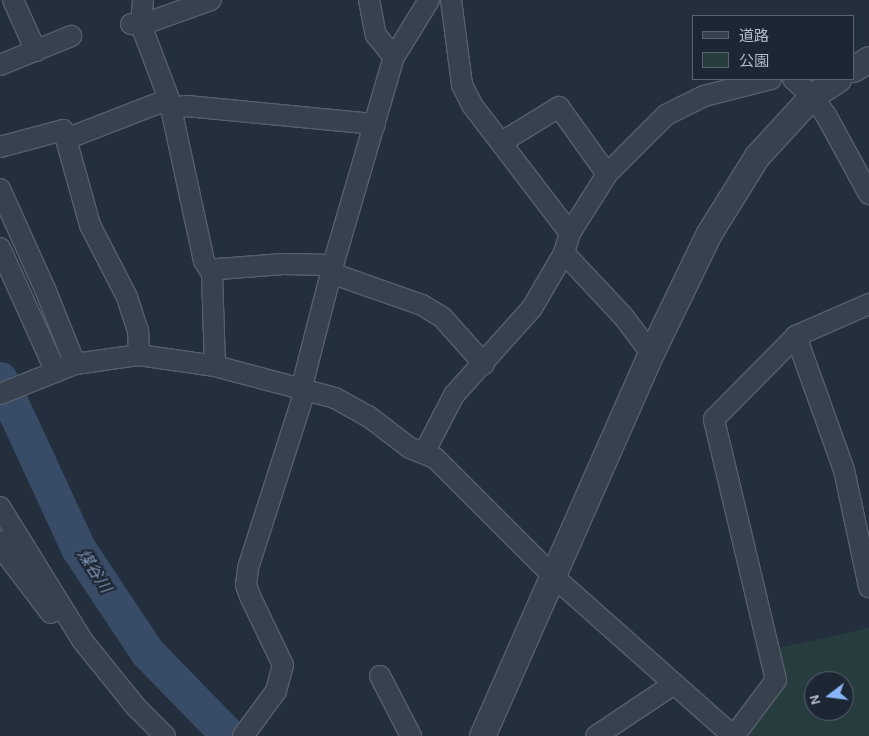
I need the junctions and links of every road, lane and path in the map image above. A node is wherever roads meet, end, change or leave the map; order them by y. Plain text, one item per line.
1 (13, 0) edge
2 (143, 0) edge
3 (211, 0) edge
4 (369, 0) edge
5 (429, 0) edge
6 (451, 0) edge
7 (136, 24) junction
8 (71, 36) dead end
9 (36, 51) junction
10 (394, 58) junction
11 (869, 59) edge
12 (0, 65) edge
13 (854, 68) edge
14 (767, 80) edge
15 (794, 80) edge
16 (836, 80) edge
17 (812, 96) junction
18 (170, 104) junction
19 (375, 124) junction
20 (66, 139) junction
21 (502, 142) junction
22 (0, 147) edge
23 (607, 174) junction
24 (0, 189) edge
25 (869, 194) edge
26 (570, 233) junction
27 (0, 248) edge
28 (564, 253) junction
29 (332, 269) junction
30 (212, 274) junction
31 (869, 304) edge
32 (796, 336) junction
33 (651, 353) junction
34 (139, 355) junction
35 (75, 364) junction
36 (484, 364) junction
37 (215, 366) junction
38 (49, 374) junction
39 (302, 386) junction
40 (0, 394) edge
41 (424, 453) junction
42 (0, 507) edge
43 (2, 552) edge
44 (554, 577) junction
45 (869, 587) edge
46 (65, 614) junction
47 (380, 676) dead end
48 (674, 684) junction
49 (165, 736) edge
50 (243, 736) edge
51 (411, 736) edge
52 (482, 736) edge
53 (596, 736) edge
54 (734, 736) edge

1 - 9 street
2 - 7 street
3 - 7 street
4 - 10 street
5 - 10 street
6 - 21 street
7 - 18 street
8 - 9 street
9 - 12 street
10 - 19 street
11 - 13 street
14 - 23 street
15 - 17 street
16 - 17 street
17 - 25 street
17 - 33 street
18 - 19 street
18 - 20 street
18 - 30 street
19 - 29 street
20 - 22 street
20 - 34 street
21 - 23 street
21 - 26 street
23 - 26 street
24 - 35 street
26 - 28 street
27 - 38 street
28 - 33 street
28 - 36 street
29 - 30 street
29 - 36 street
29 - 39 street
30 - 37 street
31 - 32 street
32 - 45 street
32 - 54 street
33 - 44 street
34 - 35 street
34 - 37 street
35 - 38 street
36 - 41 street
37 - 39 street
38 - 40 street
39 - 41 street
39 - 50 street
41 - 44 street
42 - 46 street
43 - 46 street
44 - 48 street
44 - 52 street
46 - 49 street
47 - 51 street
48 - 53 street
48 - 54 street

